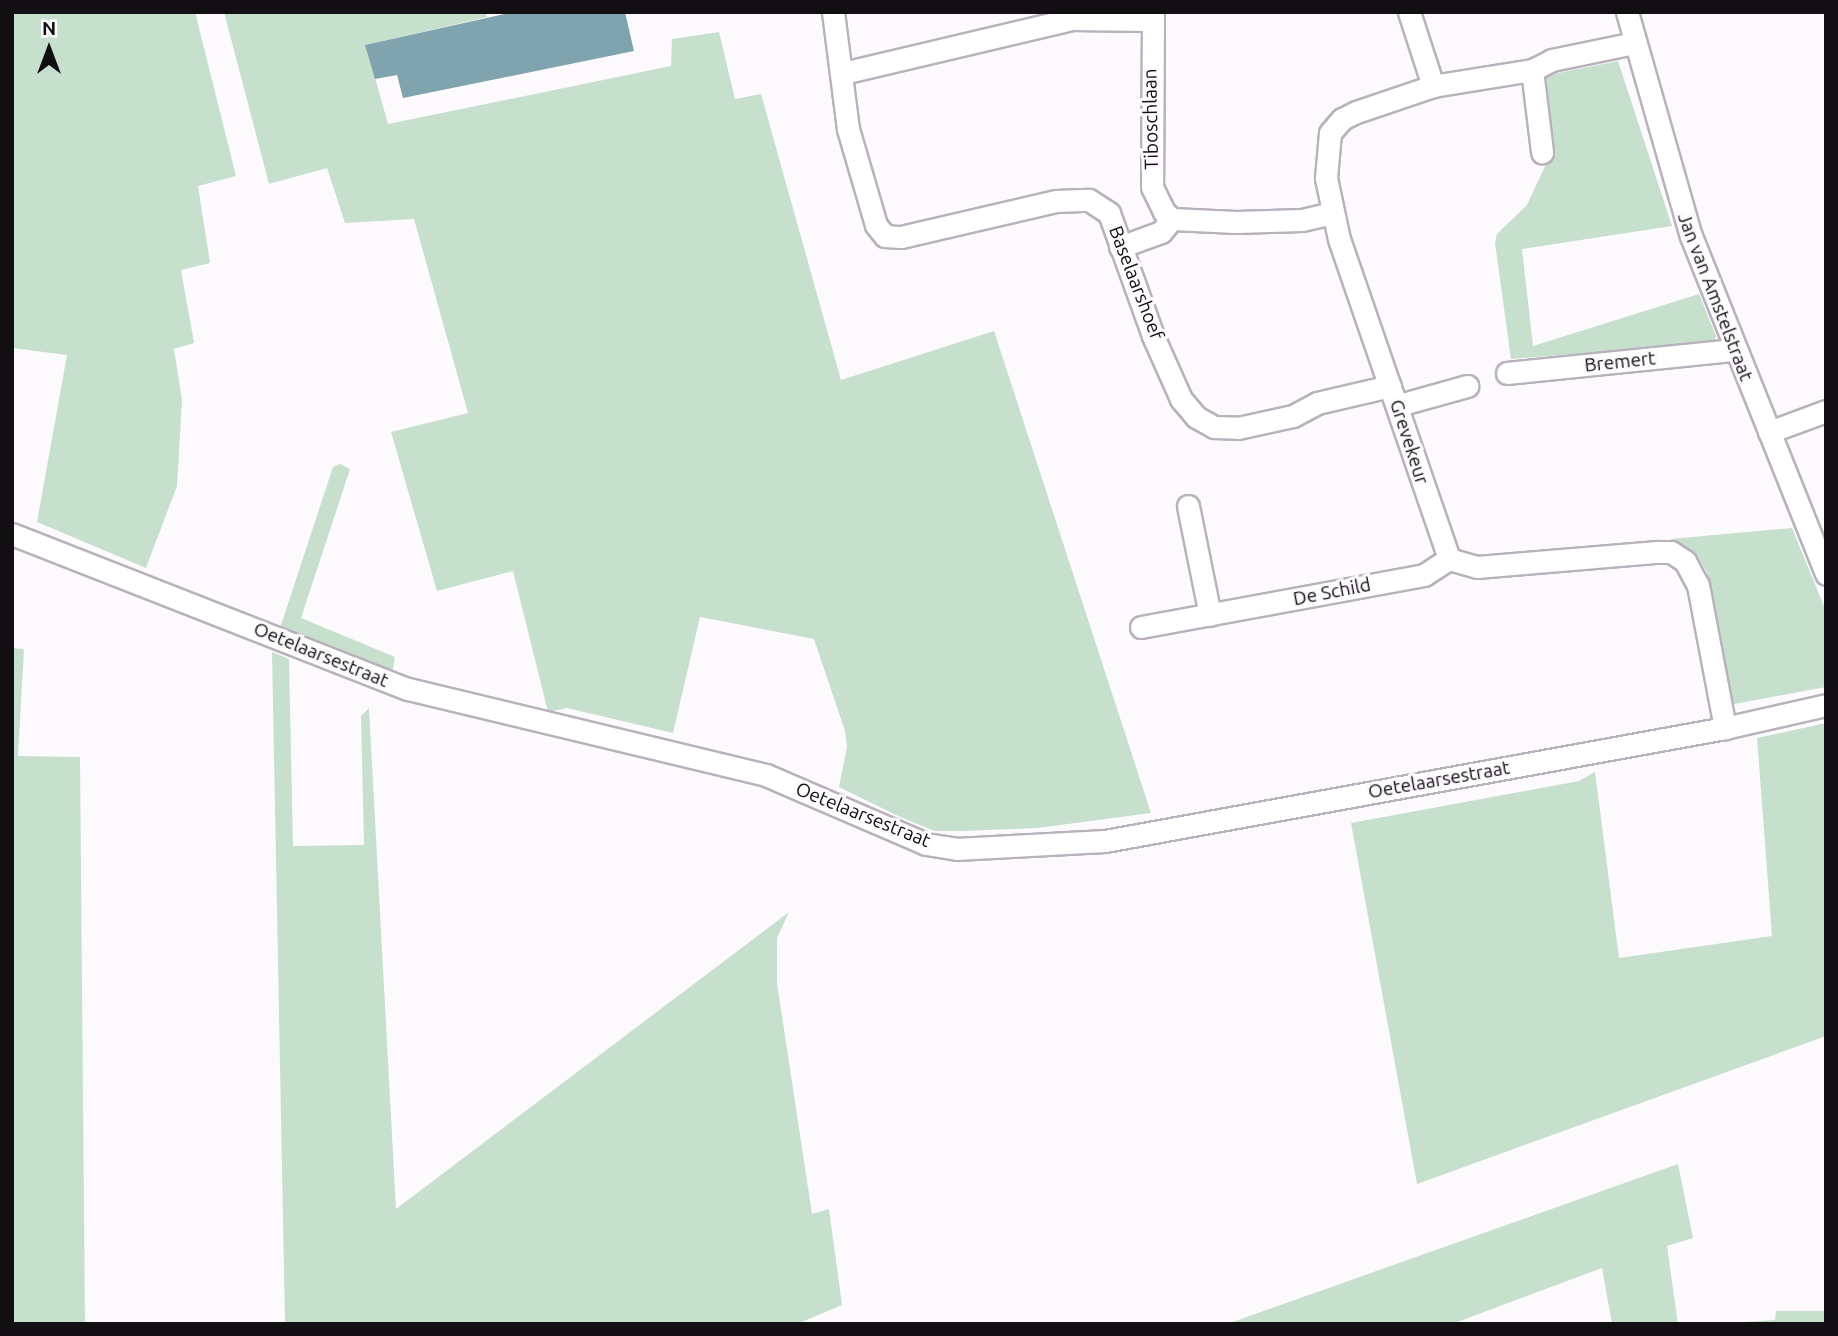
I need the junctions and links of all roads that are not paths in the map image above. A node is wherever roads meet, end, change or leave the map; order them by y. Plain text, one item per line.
1 (833, 12) edge
2 (1409, 12) edge
3 (1627, 12) edge
4 (1152, 16) edge
5 (1047, 18) edge
6 (1634, 43) junction
7 (1532, 70) junction
8 (843, 73) junction
9 (1433, 86) junction
10 (1542, 152) dead end
11 (1332, 213) junction
12 (1172, 219) junction
13 (1120, 247) junction
14 (1734, 351) junction
15 (1507, 373) dead end
16 (1467, 386) dead end
17 (1394, 395) junction
18 (1826, 411) edge
19 (1769, 432) junction
20 (1188, 506) dead end
21 (12, 534) edge
22 (1449, 559) junction
23 (1826, 575) edge
24 (1210, 615) junction
25 (1141, 627) dead end
26 (1826, 705) edge
27 (1725, 728) junction

1 - 8 street, Baselaarshoef
2 - 9 street
3 - 6 street, Jan van Amstelstraat
4 - 5 street
4 - 12 street, Tiboschlaan
5 - 8 street
6 - 7 street, Grevekeur
6 - 14 street, Jan van Amstelstraat
7 - 9 street, Grevekeur
7 - 10 street
8 - 13 street, Baselaarshoef
9 - 11 street, Grevekeur
11 - 12 street
11 - 17 street, Grevekeur
12 - 13 street
13 - 17 street, Baselaarshoef
14 - 15 street, Bremert
14 - 19 street, Jan van Amstelstraat
16 - 17 street
17 - 22 street, Grevekeur
18 - 19 street
19 - 23 street, Jan van Amstelstraat
20 - 24 street
21 - 27 street, Oetelaarsestraat
22 - 24 street, De Schild
22 - 27 street
24 - 25 street, De Schild
26 - 27 street, Oetelaarsestraat

